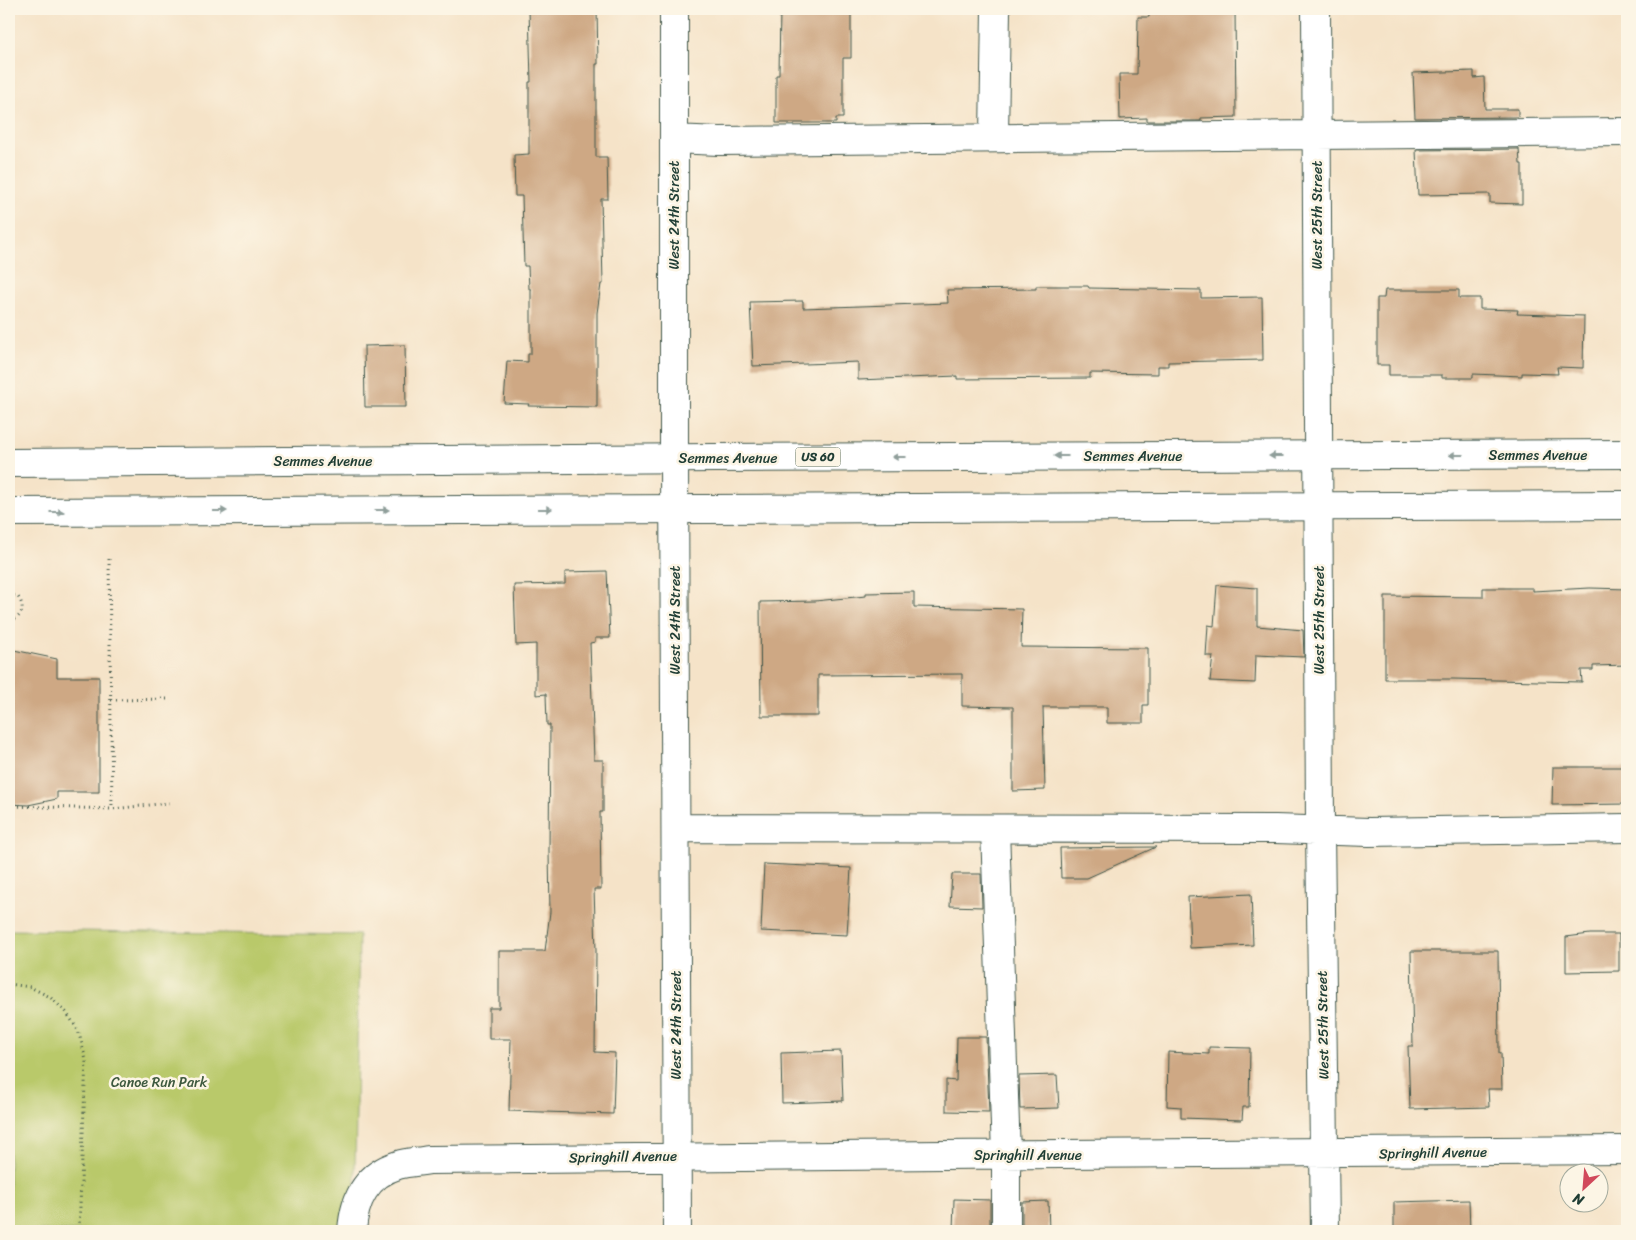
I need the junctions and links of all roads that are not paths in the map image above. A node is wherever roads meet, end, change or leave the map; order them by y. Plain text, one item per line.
1 (674, 9) edge
2 (996, 9) edge
3 (1316, 9) edge
4 (1627, 132) edge
5 (1316, 136) junction
6 (994, 137) junction
7 (674, 138) junction
8 (1627, 454) edge
9 (1319, 455) junction
10 (674, 458) junction
11 (9, 463) edge
12 (1627, 505) edge
13 (1318, 506) junction
14 (675, 508) junction
15 (9, 512) edge
16 (676, 828) junction
17 (1627, 828) edge
18 (996, 829) junction
19 (1320, 829) junction
20 (1627, 1150) edge
21 (1325, 1154) junction
22 (1006, 1155) junction
23 (676, 1156) junction
24 (352, 1231) edge
25 (676, 1231) edge
26 (1006, 1231) edge
27 (1325, 1231) edge

1 - 7 street, West 24th Street
2 - 6 street
3 - 5 street, West 25th Street
4 - 5 street
5 - 6 street
5 - 9 street, West 25th Street
6 - 7 street
7 - 10 street, West 24th Street
8 -> 9 street, Semmes Avenue / US 60
9 -> 10 street, Semmes Avenue / US 60
9 - 13 street, West 25th Street
10 - 11 street, Semmes Avenue / US 60
10 - 14 street, West 24th Street
12 - 13 street
13 - 14 street
13 - 19 street, West 25th Street
15 -> 14 street
14 - 16 street, West 24th Street
16 - 18 street
16 - 23 street, West 24th Street
17 - 19 street
18 - 19 street
18 - 22 street
19 - 21 street, West 25th Street
20 - 21 street, Springhill Avenue
21 - 22 street, Springhill Avenue
21 - 27 street, West 25th Street
22 - 23 street, Springhill Avenue
22 - 26 street
23 - 24 street, Springhill Avenue
23 - 25 street, West 24th Street

